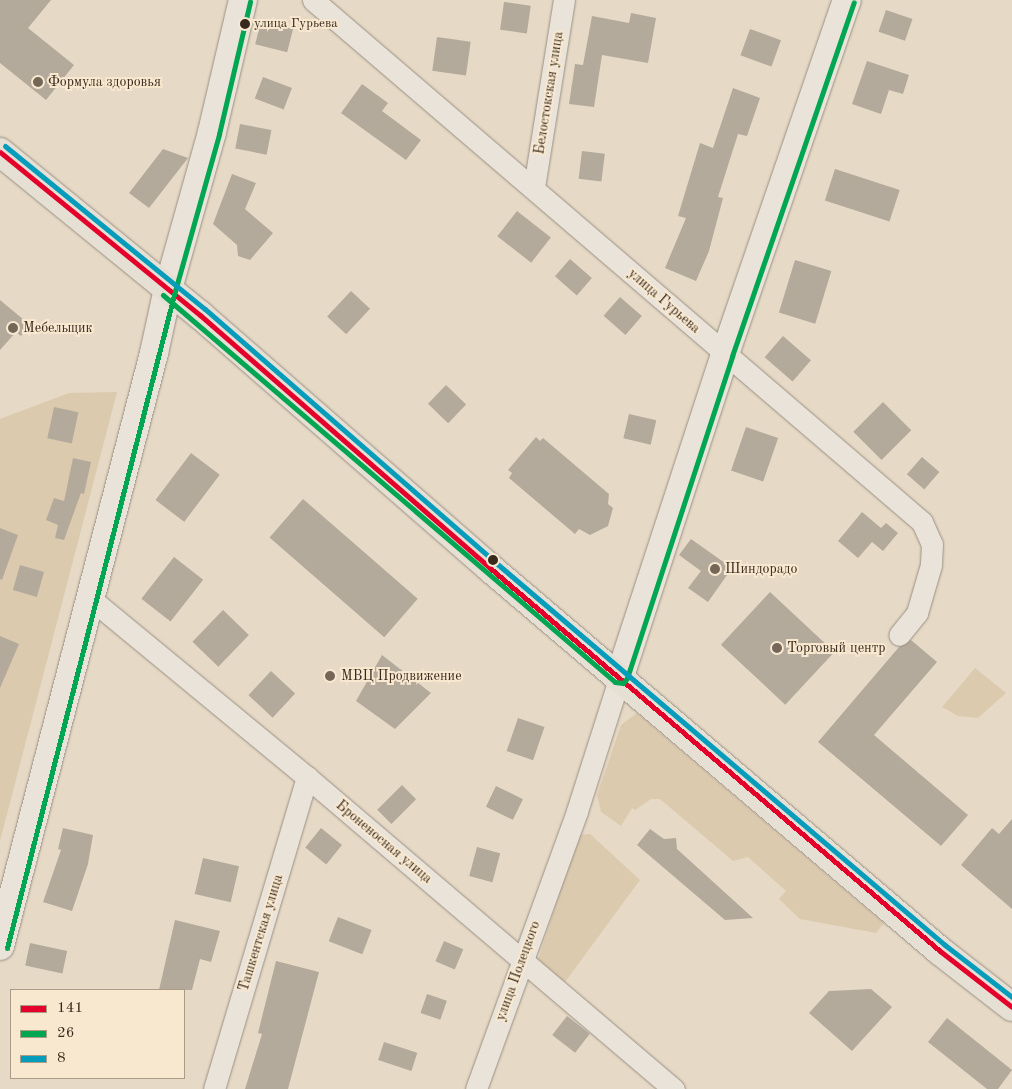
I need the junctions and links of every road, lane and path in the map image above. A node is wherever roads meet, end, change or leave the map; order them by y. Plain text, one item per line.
1 (243, 0) edge
2 (313, 0) edge
3 (564, 0) edge
4 (847, 0) edge
5 (0, 152) edge
6 (534, 187) junction
7 (168, 289) junction
8 (725, 354) junction
9 (90, 599) junction
10 (900, 635) dead end
11 (620, 676) junction
12 (308, 777) junction
13 (0, 946) edge
14 (522, 958) junction
15 (1012, 1007) edge
16 (214, 1089) edge
17 (476, 1089) edge
18 (674, 1089) edge

1 - 7 street
2 - 6 street, улица Гурьева
3 - 6 street, Белостокская улица
4 - 8 street, улица Полецкого
5 - 7 main road
6 - 8 street, улица Гурьева
7 - 9 street
7 - 11 main road
8 - 10 street, улица Гурьева
8 - 11 street, улица Полецкого
9 - 12 street, Броненосная улица
9 - 13 street
11 - 14 street, улица Полецкого
11 - 15 main road
12 - 14 street, Броненосная улица
12 - 16 street, Ташкентская улица
14 - 17 street, улица Полецкого
14 - 18 street, Броненосная улица

